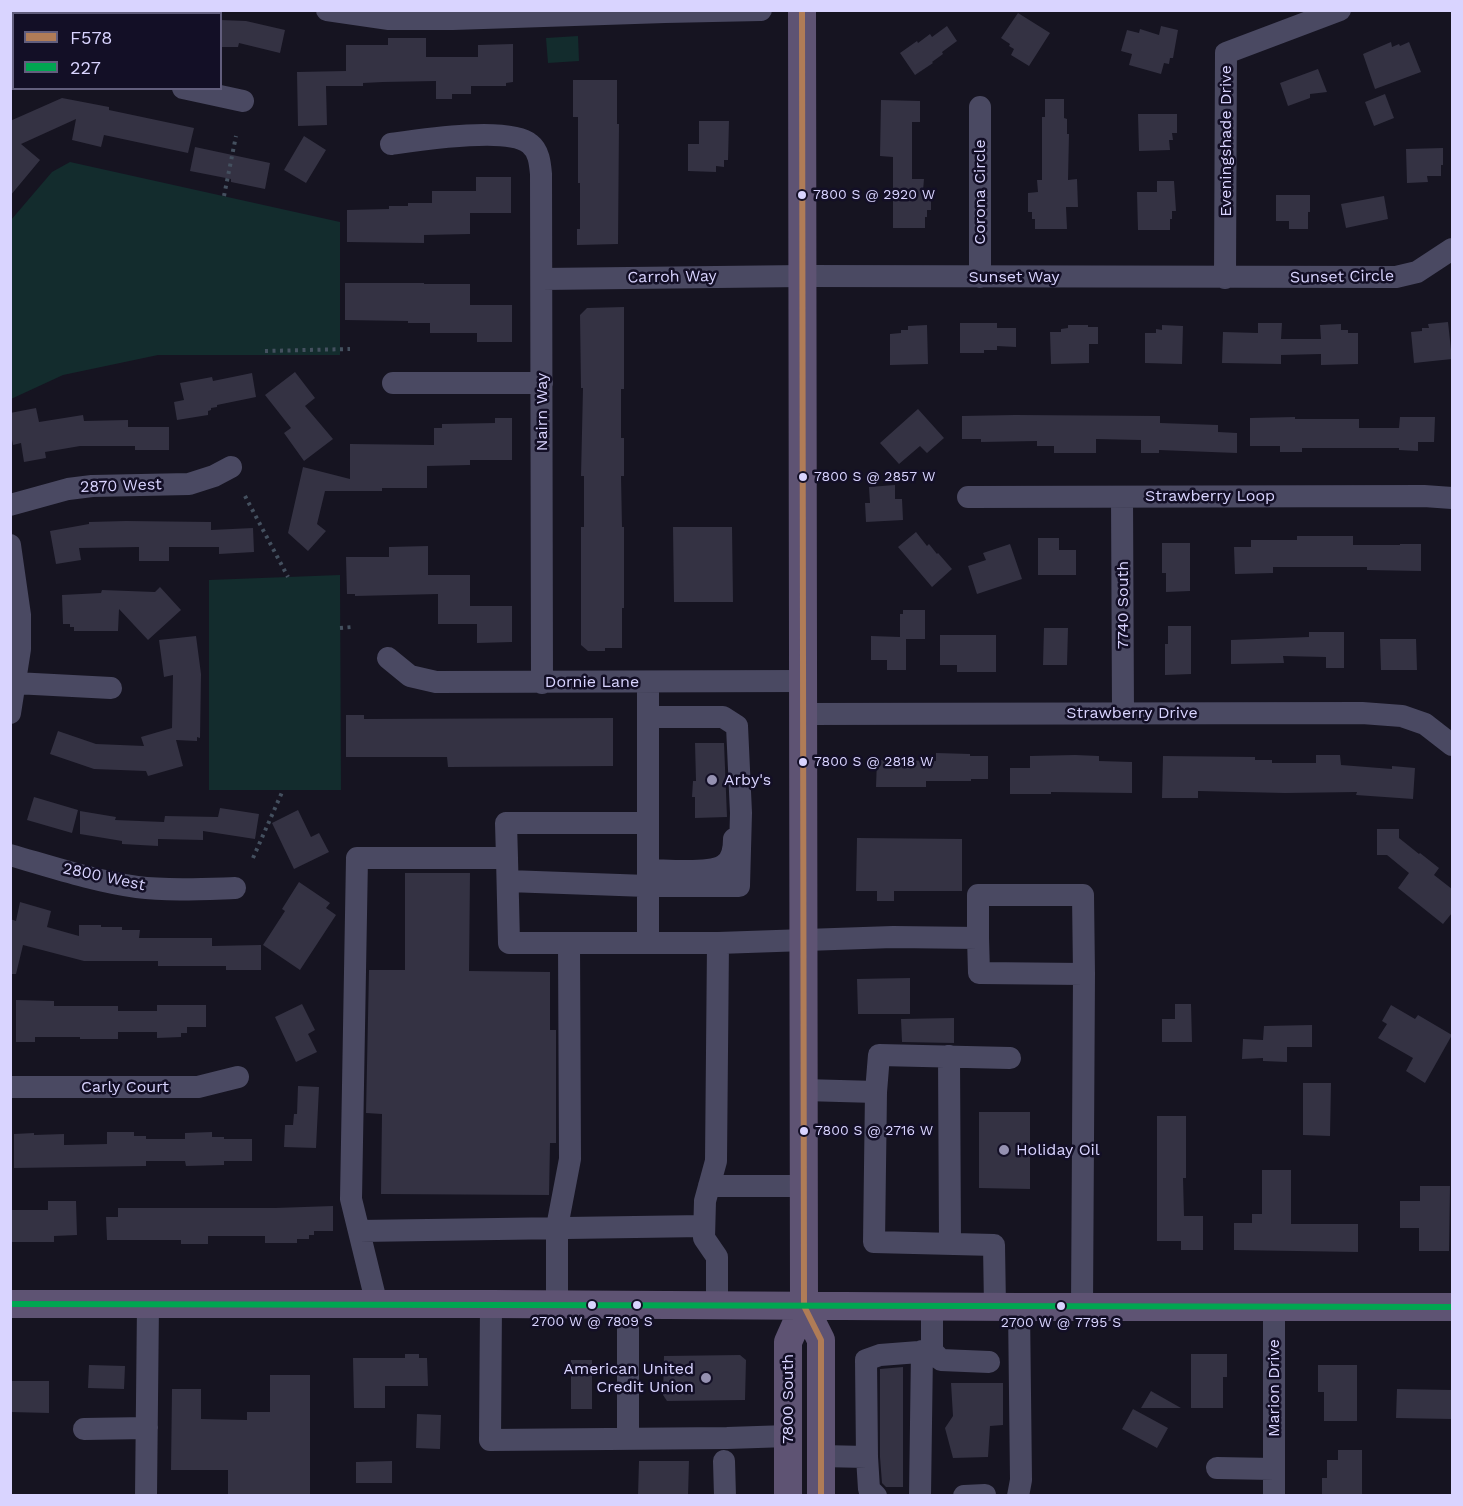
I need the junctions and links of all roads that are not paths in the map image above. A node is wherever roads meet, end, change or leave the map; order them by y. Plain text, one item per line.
1 (327, 10) edge
2 (761, 10) edge
3 (802, 10) edge
4 (1340, 10) edge
5 (192, 90) edge
6 (243, 101) dead end
7 (980, 107) dead end
8 (391, 144) dead end
9 (1452, 249) edge
10 (802, 276) junction
11 (980, 277) junction
12 (1225, 278) junction
13 (542, 279) junction
14 (393, 383) dead end
15 (542, 383) junction
16 (231, 467) dead end
17 (968, 497) dead end
18 (1122, 497) junction
19 (1452, 498) edge
20 (10, 505) edge
21 (10, 545) edge
22 (388, 658) dead end
23 (803, 681) junction
24 (648, 682) junction
25 (15, 683) junction
26 (542, 683) junction
27 (111, 688) dead end
28 (10, 713) edge
29 (1123, 713) junction
30 (804, 714) junction
31 (648, 717) junction
32 (1452, 742) edge
33 (737, 746) junction
34 (648, 823) junction
35 (10, 855) edge
36 (507, 858) junction
37 (648, 878) junction
38 (508, 881) junction
39 (235, 888) dead end
40 (978, 938) junction
41 (804, 939) junction
42 (718, 942) junction
43 (569, 943) junction
44 (648, 943) junction
45 (1084, 974) junction
46 (949, 1056) junction
47 (1010, 1058) dead end
48 (238, 1077) dead end
49 (10, 1087) edge
50 (804, 1090) junction
51 (876, 1092) junction
52 (709, 1186) junction
53 (804, 1186) junction
54 (704, 1226) junction
55 (557, 1227) junction
56 (358, 1231) junction
57 (950, 1244) junction
58 (10, 1304) edge
59 (148, 1304) junction
60 (491, 1304) junction
61 (377, 1305) junction
62 (557, 1305) junction
63 (628, 1305) junction
64 (717, 1305) junction
65 (804, 1306) junction
66 (932, 1306) junction
67 (1007, 1307) junction
68 (1082, 1307) junction
69 (1274, 1307) junction
70 (1452, 1307) edge
71 (927, 1351) junction
72 (989, 1362) dead end
73 (147, 1428) junction
74 (84, 1429) dead end
75 (788, 1436) junction
76 (628, 1439) junction
77 (821, 1456) junction
78 (867, 1457) junction
79 (724, 1461) dead end
80 (1217, 1468) dead end
81 (1274, 1469) junction
82 (986, 1495) edge
83 (146, 1496) edge
84 (725, 1496) edge
85 (788, 1496) edge
86 (821, 1496) edge
87 (876, 1496) edge
88 (920, 1496) edge
89 (964, 1496) edge
90 (1018, 1496) edge
91 (1274, 1496) edge

1 - 2 street
3 - 10 main road, 7800 South
4 - 12 street, Eveningshade Drive
5 - 6 street
7 - 11 street, Corona Circle
8 - 13 street, Nairn Way
9 - 12 street, Sunset Circle
10 - 11 street, Sunset Way
10 - 13 street, Carroh Way
10 - 23 main road, 7800 South
11 - 12 street, Sunset Way
13 - 15 street, Nairn Way
14 - 15 street
15 - 26 street, Nairn Way
16 - 20 street, 2870 West
17 - 18 street, Strawberry Loop
18 - 19 street, Strawberry Loop
18 - 29 street, 7740 South
21 - 25 street
22 - 26 street, Dornie Lane
23 - 24 street, Dornie Lane
23 - 30 main road, 7800 South
24 - 26 street, Dornie Lane
24 - 31 street
25 - 27 street
25 - 28 street
29 - 30 street, Strawberry Drive
29 - 32 street, Strawberry Drive
30 - 41 main road, 7800 South
31 - 33 street
31 - 34 street
33 - 37 street
33 - 37 street
34 - 36 street
34 - 37 street
35 - 39 street, 2800 West
36 - 38 street
36 - 56 street
37 - 38 street
37 - 44 street
38 - 43 street
40 - 41 street
40 - 45 street
40 - 45 street
41 - 42 street
41 - 50 main road, 7800 South
42 - 44 street
42 - 52 street
43 - 44 street
43 - 55 street
45 - 68 street
46 - 47 street
46 - 51 street
46 - 57 street
48 - 49 street, Carly Court
50 - 51 street
50 - 53 main road, 7800 South
51 - 57 street
52 - 53 street
52 - 54 street
53 - 65 main road, 7800 South
54 - 55 street
54 - 64 street
55 - 56 street
55 - 62 street
56 - 61 street
57 - 67 street
58 - 59 main road
59 - 61 main road
59 - 73 street
60 - 61 main road
60 - 62 main road
60 - 76 street
62 - 63 main road
63 - 64 main road
63 - 76 street
64 - 65 main road
65 - 66 main road
65 - 75 main road, 7800 South
65 - 77 main road, 7800 South
66 - 67 main road
66 - 71 street
67 - 68 main road
67 - 90 street
68 - 69 main road
69 - 70 main road
69 - 81 street, Marion Drive
71 - 72 street
71 - 78 street
71 - 88 street
73 - 74 street
73 - 83 street
75 - 76 street
75 - 85 main road, 7800 South
77 - 78 street
77 - 86 main road, 7800 South
78 - 87 street
79 - 84 street
80 - 81 street
81 - 91 street, Marion Drive
82 - 89 street

